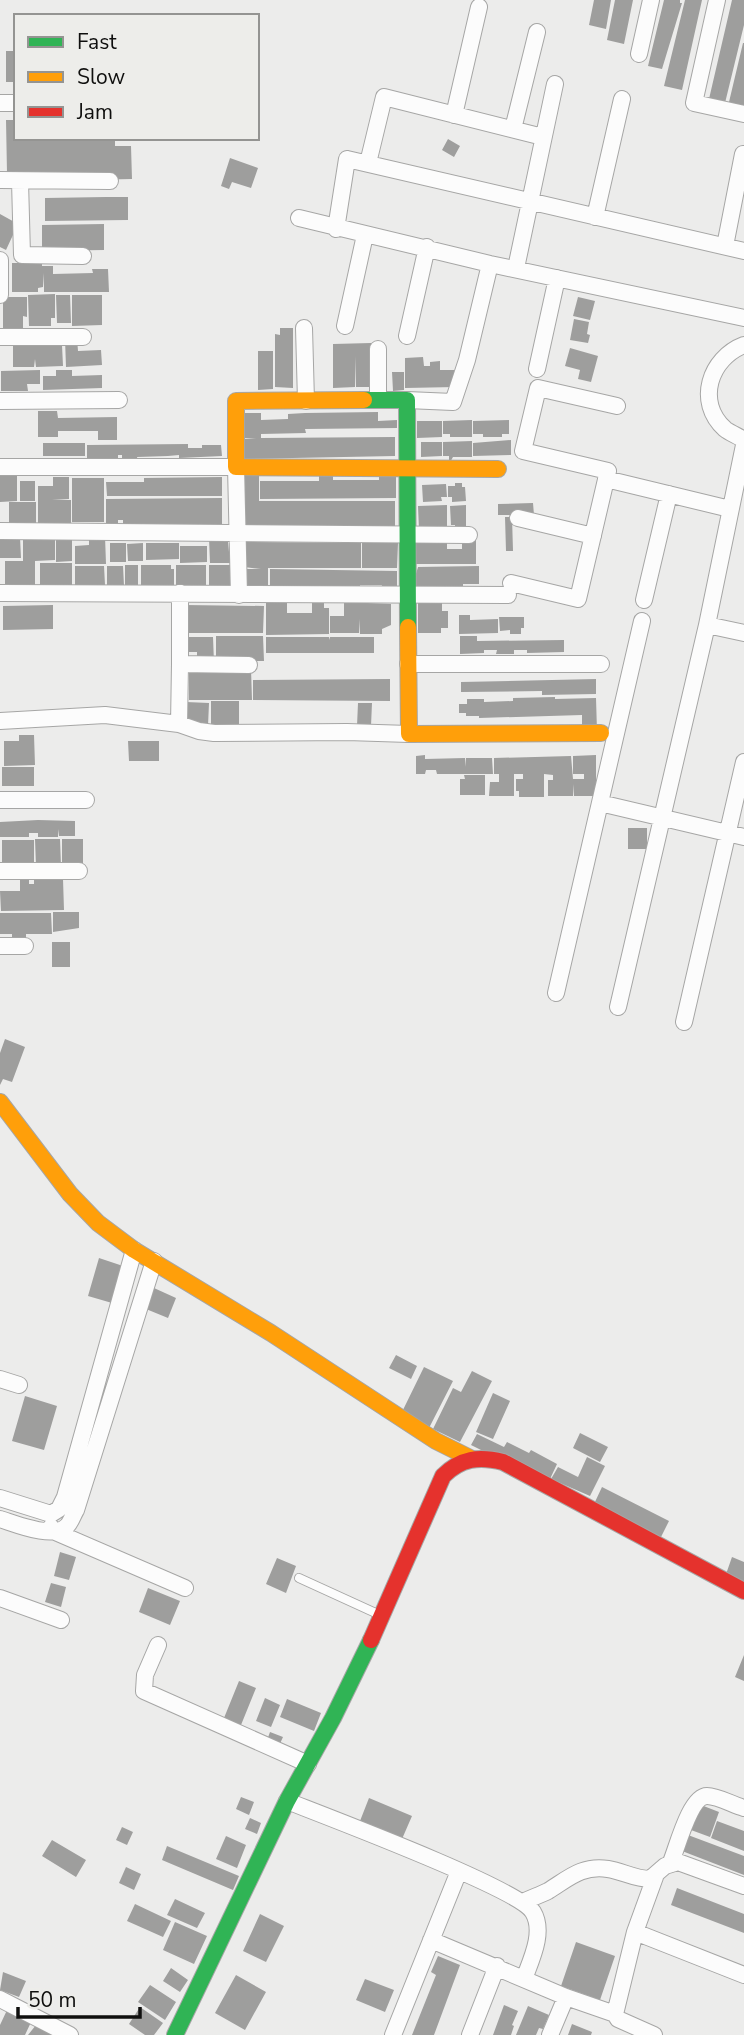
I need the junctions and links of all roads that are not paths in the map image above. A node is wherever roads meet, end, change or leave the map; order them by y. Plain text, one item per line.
1 (651, 0) edge
2 (717, 0) edge
3 (479, 7) dead end
4 (537, 32) dead end
5 (639, 54) dead end
6 (555, 85) dead end
7 (622, 99) dead end
8 (744, 114) edge
9 (454, 115) junction
10 (513, 129) junction
11 (543, 137) junction
12 (743, 154) edge
13 (368, 163) junction
14 (0, 180) edge
15 (20, 181) junction
16 (110, 181) dead end
17 (529, 200) junction
18 (595, 217) junction
19 (299, 218) dead end
20 (336, 229) junction
21 (365, 235) junction
22 (725, 246) junction
23 (427, 247) junction
24 (744, 251) edge
25 (83, 257) dead end
26 (0, 260) edge
27 (490, 264) junction
28 (516, 268) junction
29 (557, 278) junction
30 (0, 295) edge
31 (744, 318) edge
32 (345, 326) dead end
33 (304, 327) dead end
34 (407, 336) dead end
35 (0, 337) edge
36 (83, 337) dead end
37 (744, 345) edge
38 (378, 349) dead end
39 (537, 369) dead end
40 (120, 400) dead end
41 (378, 400) junction
42 (407, 400) junction
43 (0, 401) edge
44 (306, 401) junction
45 (617, 406) dead end
46 (744, 440) edge
47 (744, 446) edge
48 (0, 467) edge
49 (236, 467) junction
50 (407, 469) junction
51 (498, 469) dead end
52 (606, 479) junction
53 (669, 494) junction
54 (730, 509) junction
55 (518, 518) dead end
56 (0, 531) edge
57 (239, 534) junction
58 (408, 536) junction
59 (469, 536) dead end
60 (593, 536) junction
61 (0, 593) edge
62 (180, 593) junction
63 (239, 595) junction
64 (408, 595) junction
65 (644, 600) dead end
66 (642, 621) dead end
67 (707, 625) junction
68 (744, 633) edge
69 (180, 664) junction
70 (408, 664) junction
71 (601, 664) dead end
72 (249, 665) dead end
73 (0, 721) edge
74 (179, 724) junction
75 (601, 733) dead end
76 (409, 734) junction
77 (744, 762) edge
78 (0, 800) edge
79 (86, 800) dead end
80 (600, 803) junction
81 (662, 818) junction
82 (727, 833) junction
83 (744, 837) edge
84 (79, 871) dead end
85 (0, 872) edge
86 (0, 946) edge
87 (25, 946) dead end
88 (556, 993) dead end
89 (618, 1007) dead end
90 (684, 1022) dead end
91 (0, 1102) edge
92 (134, 1250) junction
93 (154, 1261) junction
94 (0, 1379) edge
95 (19, 1385) dead end
96 (83, 1427) junction
97 (99, 1435) junction
98 (470, 1458) junction
99 (0, 1498) edge
100 (51, 1514) junction
101 (0, 1519) edge
102 (54, 1531) junction
103 (299, 1578) dead end
104 (185, 1588) dead end
105 (744, 1591) edge
106 (0, 1598) edge
107 (383, 1616) junction
108 (61, 1620) dead end
109 (158, 1645) dead end
110 (308, 1764) junction
111 (287, 1801) junction
112 (744, 1808) edge
113 (671, 1862) junction
114 (459, 1871) junction
115 (655, 1877) junction
116 (744, 1886) edge
117 (523, 1902) junction
118 (635, 1932) junction
119 (431, 1940) junction
120 (496, 1966) junction
121 (744, 1975) edge
122 (523, 1979) junction
123 (566, 1997) junction
124 (0, 1999) edge
125 (615, 2014) junction
126 (643, 2033) edge
127 (70, 2035) edge
128 (175, 2035) edge
129 (393, 2035) edge
130 (470, 2035) edge
131 (551, 2035) edge

1 - 5 street
2 - 8 street
3 - 9 street
4 - 10 street
6 - 11 street
7 - 18 street
9 - 10 street
9 - 13 street
10 - 11 street
11 - 17 street
12 - 22 street
13 - 17 street
13 - 20 street
14 - 15 street
15 - 16 street
15 - 25 street
17 - 18 street
17 - 28 street
18 - 22 street
19 - 20 street
20 - 21 street
21 - 23 street
21 - 32 street
22 - 24 street
23 - 27 street
23 - 34 street
26 - 30 street
27 - 28 street
27 - 42 street
28 - 29 street
29 - 31 street
29 - 39 street
33 - 44 street
35 - 36 street
37 - 46 street
38 - 41 street
40 - 43 street
41 - 42 street
41 - 44 street
42 - 50 street
44 - 49 street
45 - 52 street
47 - 54 street
48 - 49 street
49 - 50 street
49 - 57 street
50 - 51 street
50 - 58 street
52 - 53 street
52 - 60 street
53 - 54 street
53 - 65 street
54 - 67 street
55 - 60 street
56 - 57 street
57 - 58 street
57 - 63 street
58 - 59 street
58 - 64 street
60 - 64 street
61 - 62 street
62 - 63 street
62 - 69 street
63 - 64 street
64 - 70 street
66 - 80 street
67 - 68 street
67 - 81 street
69 - 72 street
69 - 74 street
70 - 71 street
70 - 76 street
73 - 74 street
74 - 76 street
75 - 76 street
77 - 82 street
78 - 79 street
80 - 81 street
80 - 88 street
81 - 82 street
81 - 89 street
82 - 83 street
82 - 90 street
84 - 85 street
86 - 87 street
91 - 92 street
92 - 93 street
92 - 96 street
93 - 97 street
93 - 98 street
94 - 95 street
96 - 97 street
96 - 100 street
97 - 102 street
98 - 105 street
98 - 107 street
99 - 100 street
100 - 102 street
101 - 102 street
102 - 104 street
103 - 107 lane
106 - 108 street
107 - 110 street
109 - 110 street
110 - 111 street
111 - 114 street
111 - 128 street
112 - 113 street
113 - 115 street
113 - 116 street
114 - 117 street
114 - 119 street
115 - 117 street
115 - 118 street
117 - 122 street
118 - 121 street
118 - 125 street
119 - 120 street
119 - 129 street
120 - 122 street
120 - 130 street
122 - 123 street
123 - 125 street
123 - 131 street
124 - 127 street
125 - 126 street

